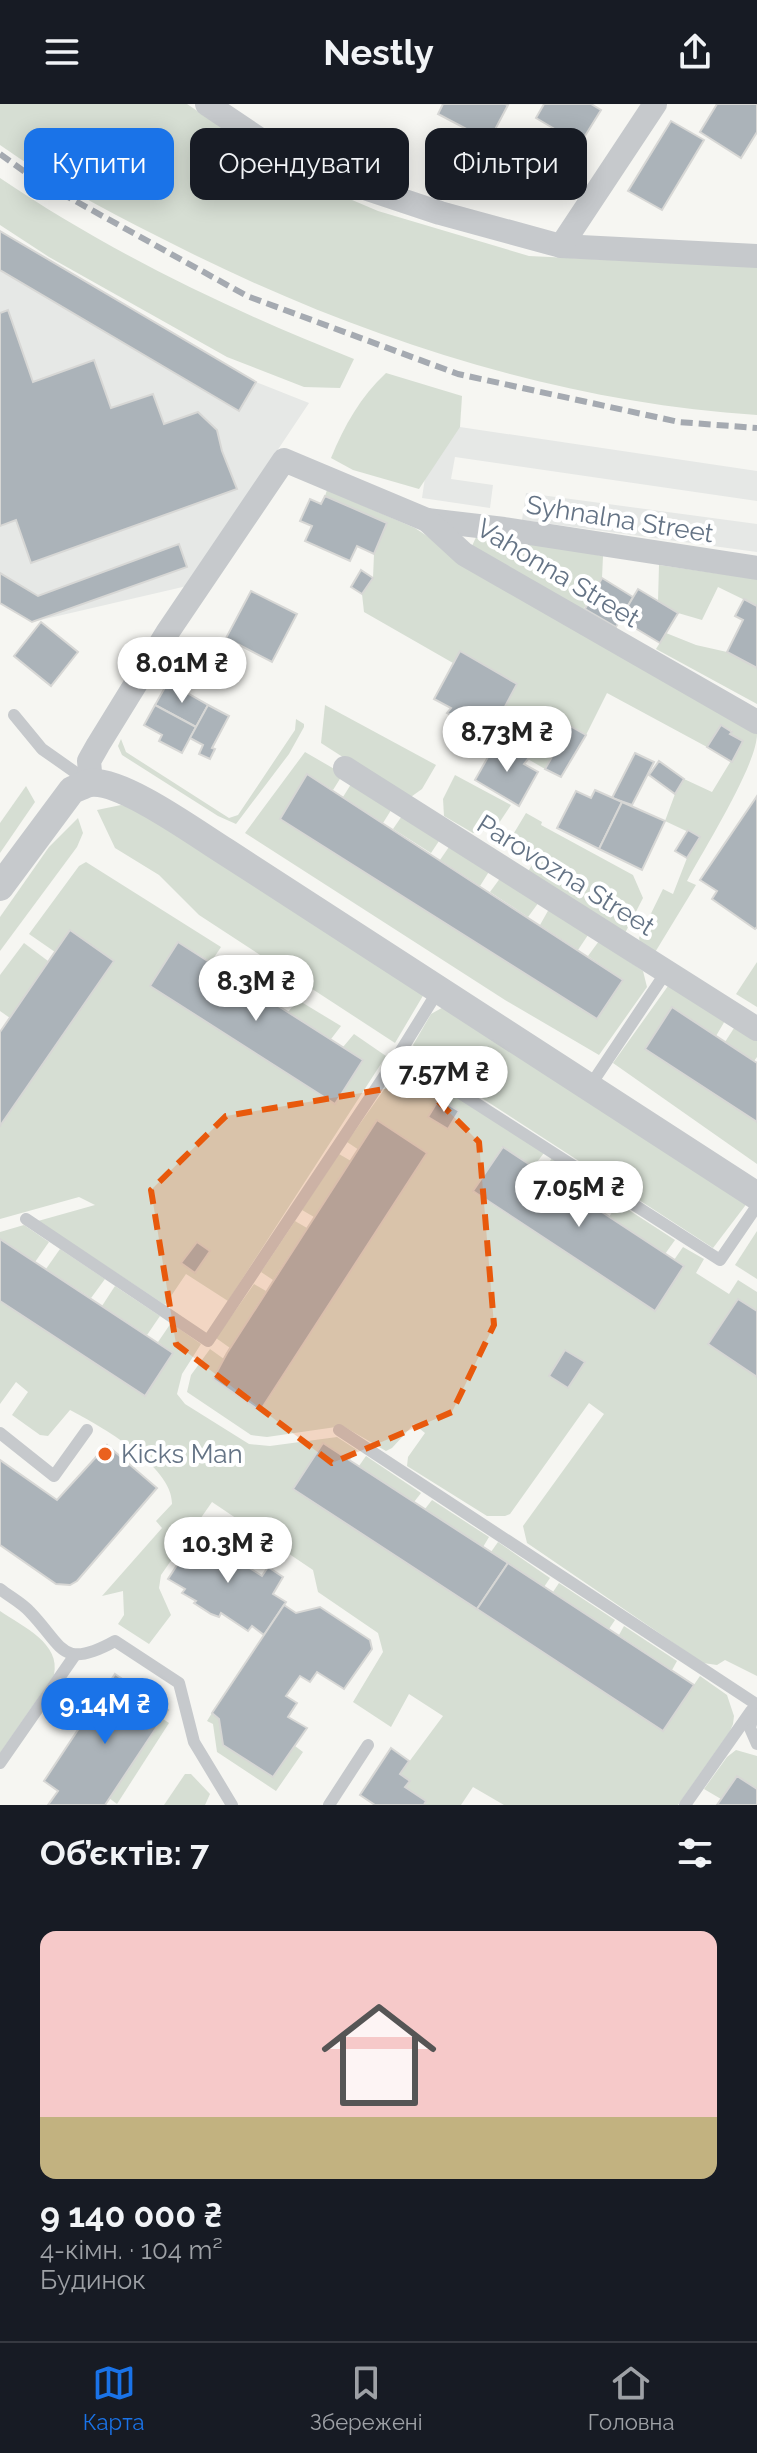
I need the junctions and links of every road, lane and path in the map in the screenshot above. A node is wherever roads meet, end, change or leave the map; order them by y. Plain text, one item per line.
1 (207, 104) edge
2 (655, 104) edge
3 (561, 246) junction
4 (757, 256) edge
5 (427, 520) junction
6 (757, 568) edge
7 (14, 715) dead end
8 (757, 722) edge
9 (345, 768) dead end
10 (91, 783) junction
11 (0, 887) edge
12 (666, 972) junction
13 (438, 991) junction
14 (757, 1029) edge
15 (399, 1054) junction
16 (590, 1086) junction
17 (757, 1196) edge
18 (757, 1206) edge
19 (26, 1219) dead end
20 (87, 1430) dead end
21 (339, 1430) dead end
22 (0, 1433) edge
23 (0, 1589) edge
24 (75, 1655) junction
25 (757, 1703) edge
26 (757, 1744) edge
27 (368, 1745) dead end
28 (0, 1763) edge
29 (232, 1805) edge
30 (329, 1805) edge
31 (685, 1805) edge

1 - 3 street
2 - 3 street
3 - 4 street
5 - 6 street, Syhnalna Street
5 - 8 street, Vahonna Street
5 - 10 street, Vahonna Street
7 - 10 lane
9 - 12 street, Parovozna Street
10 - 11 street
10 - 13 street
12 - 14 street, Parovozna Street
12 - 16 lane
13 - 15 lane
13 - 16 street
15 - 18 lane
15 - 19 lane
16 - 17 street
20 - 22 lane
21 - 25 lane
23 - 24 lane
24 - 28 lane
24 - 29 lane
25 - 26 lane
25 - 31 lane
27 - 30 lane

